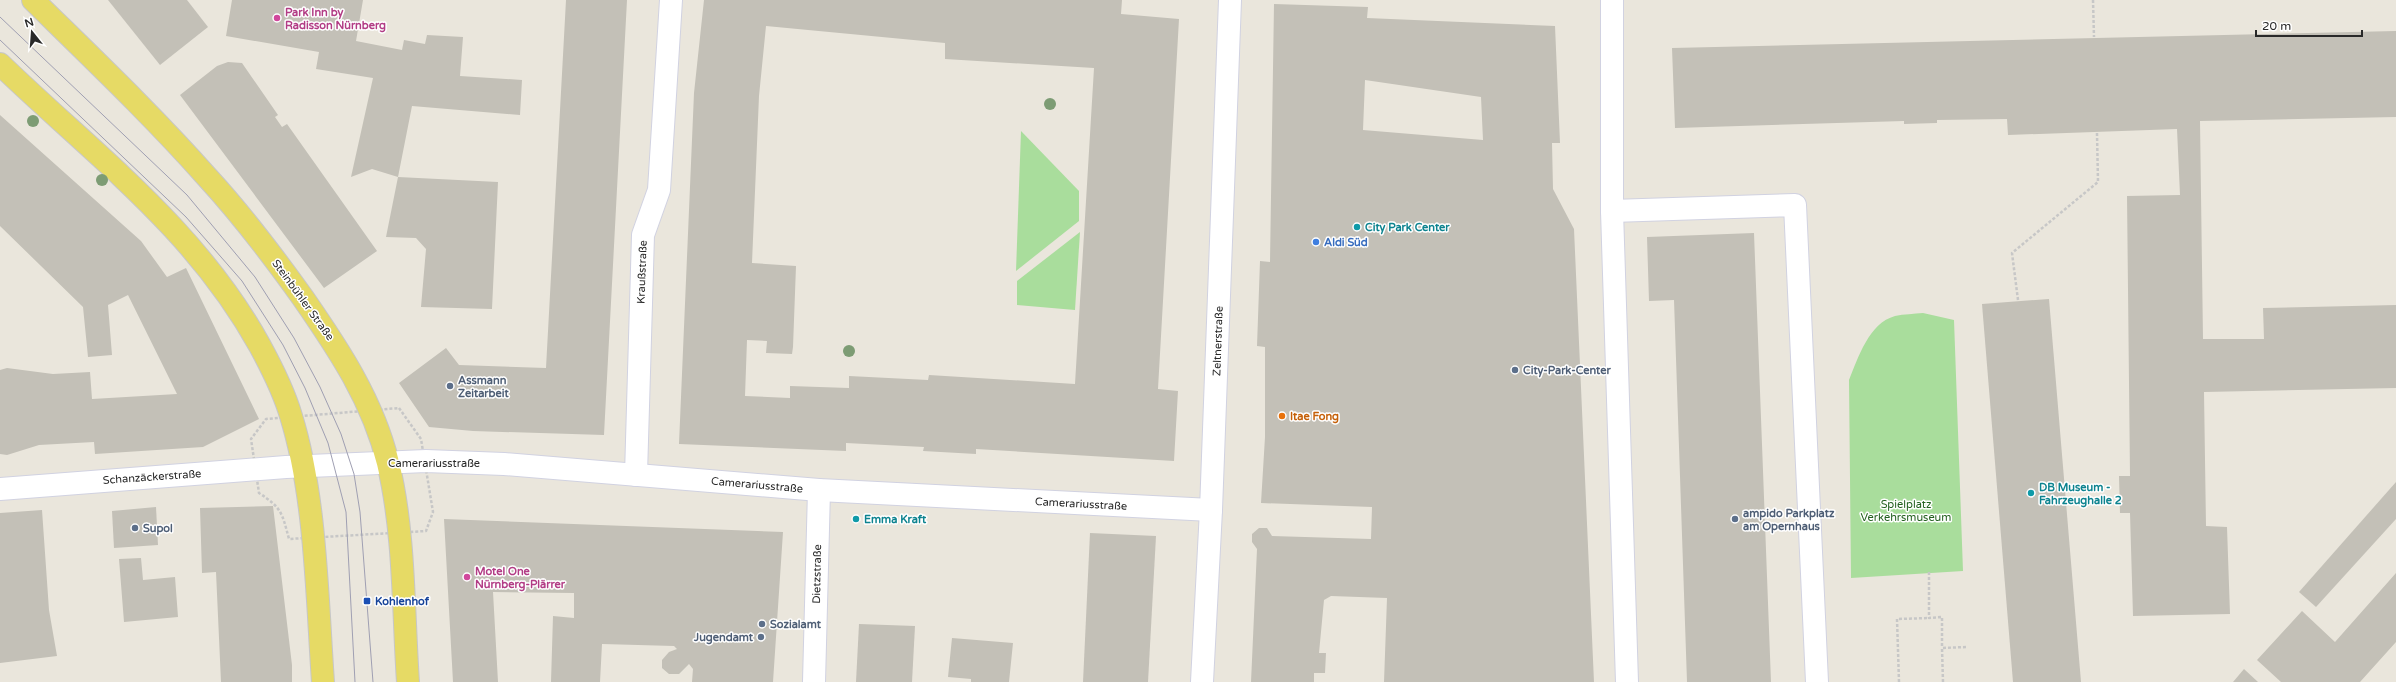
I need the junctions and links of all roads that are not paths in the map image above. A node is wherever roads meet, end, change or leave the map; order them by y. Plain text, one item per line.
1 (33, 0) edge
2 (671, 0) edge
3 (1230, 0) edge
4 (1612, 0) edge
5 (0, 64) edge
6 (1612, 211) junction
7 (388, 462) junction
8 (303, 466) junction
9 (636, 475) junction
10 (0, 489) edge
11 (819, 490) junction
12 (1211, 510) junction
13 (323, 682) edge
14 (408, 682) edge
15 (814, 682) edge
16 (1202, 682) edge
17 (1627, 682) edge
18 (1817, 682) edge

1 - 7 main road, Steinbühler Straße
2 - 9 street, Kraußstraße
3 - 12 street, Zeltnerstraße
4 - 6 street
5 - 8 main road
6 - 17 street
6 - 18 street
7 - 8 street, Camerariusstraße
7 - 9 street, Camerariusstraße
7 - 14 main road, Steinbühler Straße
8 - 10 street, Schanzäckerstraße
8 - 13 main road
9 - 11 street, Camerariusstraße
11 - 12 street, Camerariusstraße
11 - 15 street, Dietzstraße
12 - 16 street, Zeltnerstraße

